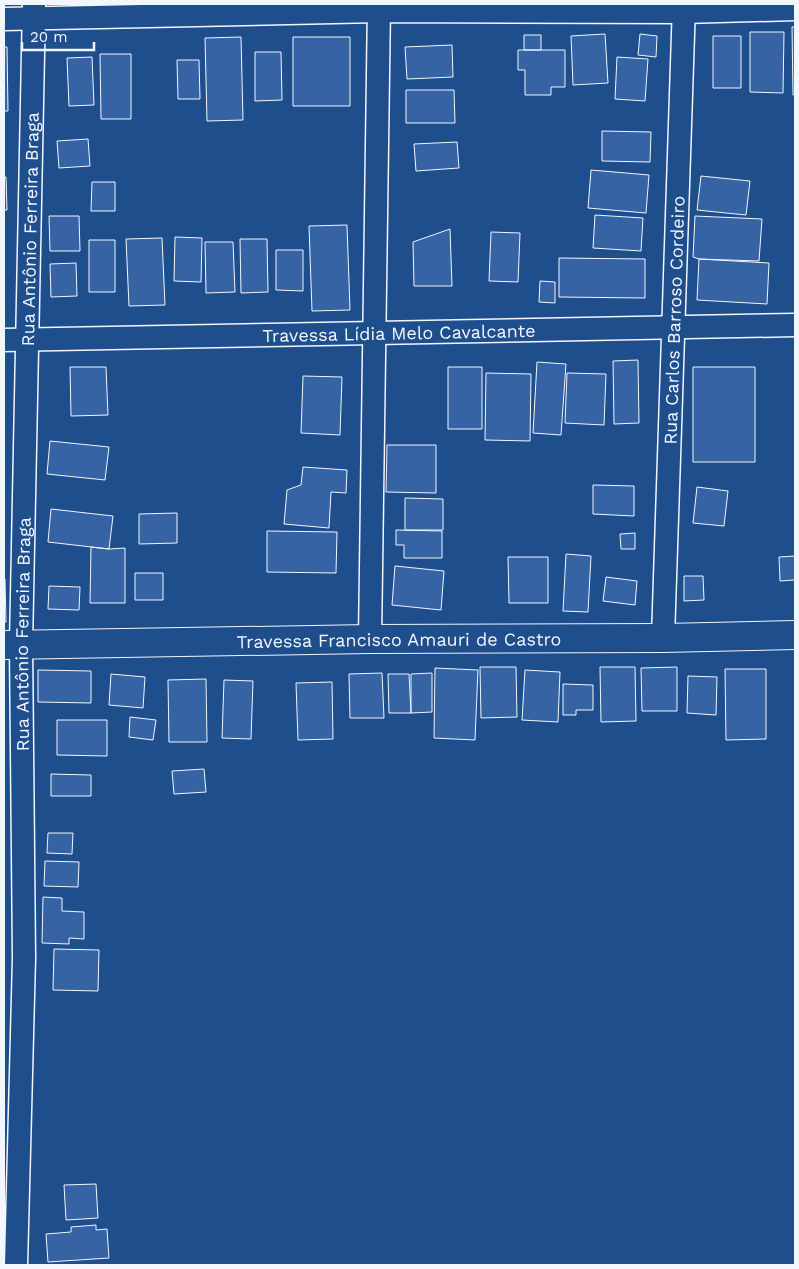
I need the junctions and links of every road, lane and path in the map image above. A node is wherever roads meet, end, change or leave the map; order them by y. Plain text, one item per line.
1 (379, 7) edge
2 (683, 8) edge
3 (795, 9) edge
4 (34, 11) edge
5 (4, 19) edge
6 (795, 325) edge
7 (673, 328) junction
8 (374, 333) junction
9 (4, 340) edge
10 (27, 340) junction
11 (795, 635) edge
12 (663, 638) junction
13 (370, 639) junction
14 (12, 645) edge
15 (14, 958) edge
16 (16, 1265) edge

1 - 2 street
1 - 4 street
1 - 8 street
2 - 3 street
2 - 7 street, Rua Carlos Barroso Cordeiro
4 - 5 street
4 - 10 street, Rua Antônio Ferreira Braga
6 - 7 street, Travessa Lídia Melo Cavalcante
7 - 8 street, Travessa Lídia Melo Cavalcante
7 - 12 street, Rua Carlos Barroso Cordeiro
8 - 10 street, Travessa Lídia Melo Cavalcante
8 - 13 street
9 - 10 street, Travessa Lídia Melo Cavalcante
10 - 14 street, Rua Antônio Ferreira Braga
11 - 12 street, Travessa Francisco Amauri de Castro
12 - 13 street, Travessa Francisco Amauri de Castro
13 - 14 street, Travessa Francisco Amauri de Castro
14 - 15 street, Rua Antônio Ferreira Braga
15 - 16 street, Rua Antônio Ferreira Braga

